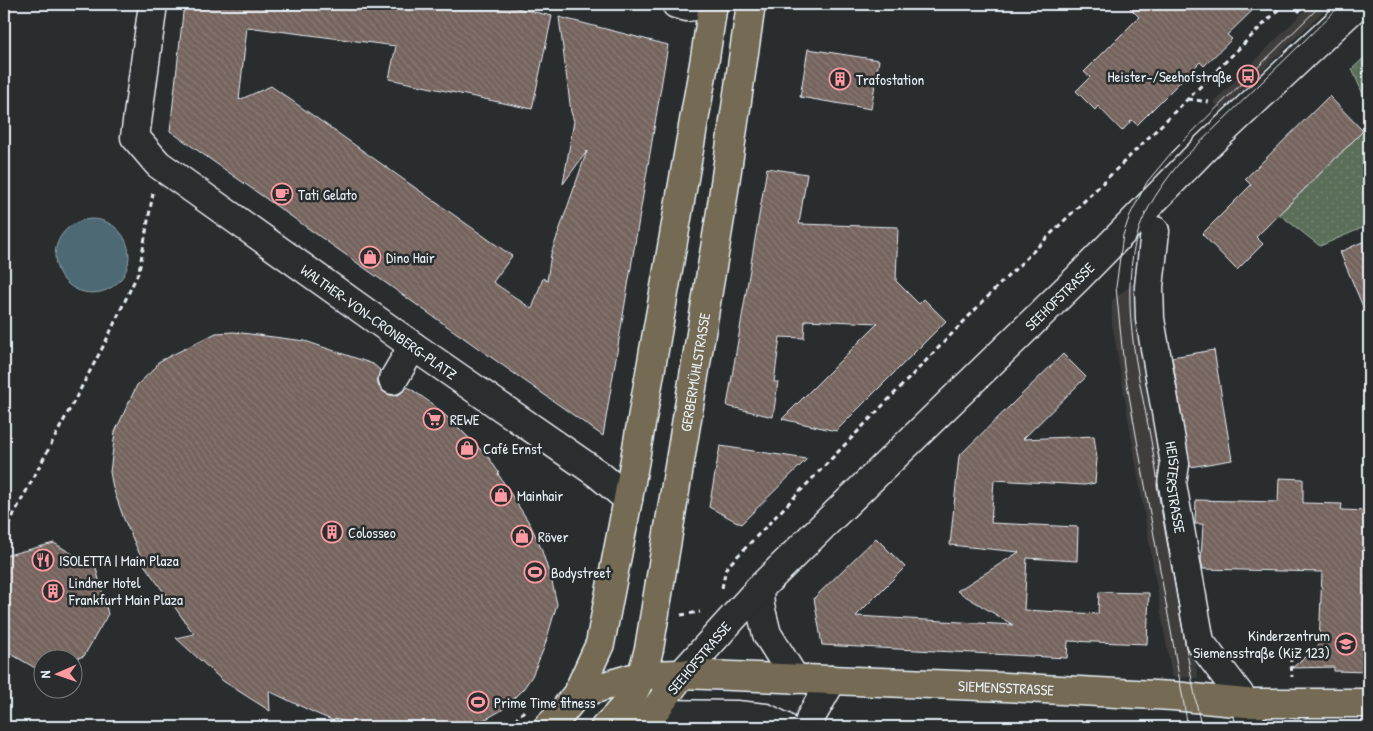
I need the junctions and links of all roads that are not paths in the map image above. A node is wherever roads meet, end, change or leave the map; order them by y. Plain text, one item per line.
1 (153, 4) edge
2 (676, 4) edge
3 (712, 4) edge
4 (751, 4) edge
5 (1358, 4) edge
6 (1155, 231) dead end
7 (413, 346) junction
8 (393, 380) dead end
9 (628, 498) junction
10 (759, 589) junction
11 (682, 674) junction
12 (643, 675) junction
13 (795, 679) junction
14 (832, 680) junction
15 (577, 694) junction
16 (1369, 703) edge
17 (1248, 715) edge
18 (646, 721) edge
19 (548, 727) edge
20 (605, 727) edge
21 (784, 727) edge
22 (808, 727) edge

1 - 7 street, WALTHER-VON-CRONBERG-PLATZ
2 - 3 street
3 - 9 main road
4 - 12 main road, GERBERMÜHLSTRASSE
5 - 10 street, SEEHOFSTRASSE
6 - 17 street, HEISTERSTRASSE
7 - 8 street
7 - 9 street, WALTHER-VON-CRONBERG-PLATZ
9 - 15 main road
10 - 11 street, SEEHOFSTRASSE
10 - 13 street
11 - 12 main road, SIEMENSSTRASSE
11 - 13 main road, SIEMENSSTRASSE
11 - 18 main road, SEEHOFSTRASSE
12 - 15 main road, SIEMENSSTRASSE
12 - 20 main road, GERBERMÜHLSTRASSE
13 - 14 main road, SIEMENSSTRASSE
14 - 17 main road, SIEMENSSTRASSE
14 - 22 street
15 - 19 main road
16 - 17 main road, SIEMENSSTRASSE
18 - 21 street

